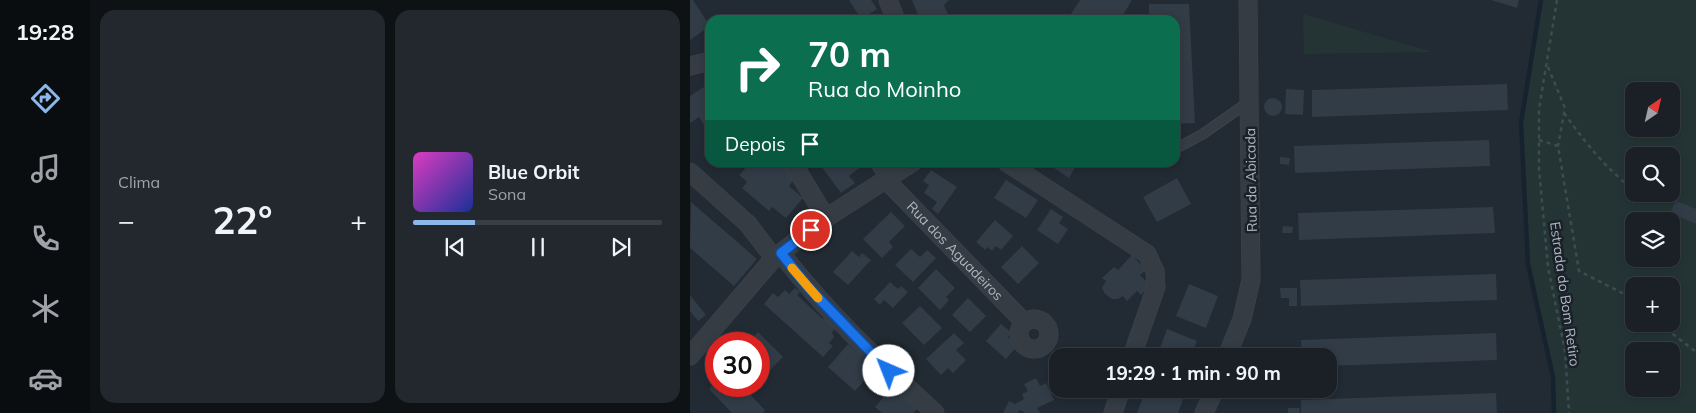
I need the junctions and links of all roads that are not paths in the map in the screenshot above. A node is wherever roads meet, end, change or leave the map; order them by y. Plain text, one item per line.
1 (888, 0) edge
2 (1248, 0) edge
3 (894, 15) edge
4 (705, 62) edge
5 (690, 66) edge
6 (1250, 101) junction
7 (1180, 146) edge
8 (795, 167) edge
9 (882, 167) edge
10 (906, 167) edge
11 (1014, 167) edge
12 (690, 172) edge
13 (888, 179) junction
14 (826, 218) junction
15 (778, 256) junction
16 (1024, 322) dead end
17 (1135, 348) edge
18 (1230, 348) edge
19 (690, 356) edge
20 (1118, 398) edge
21 (1210, 398) edge
22 (935, 413) edge
23 (1113, 413) edge
24 (1204, 413) edge

1 - 3 street
2 - 6 street, Rua da Abicada
4 - 5 street
6 - 7 lane
6 - 18 street, Rua da Abicada
8 - 14 street
9 - 13 street, Rua dos Aguadeiros
10 - 13 street
11 - 17 street
12 - 15 street
13 - 14 street
13 - 16 street, Rua dos Aguadeiros
14 - 15 street
15 - 19 street
15 - 22 street
20 - 23 street
21 - 24 street

